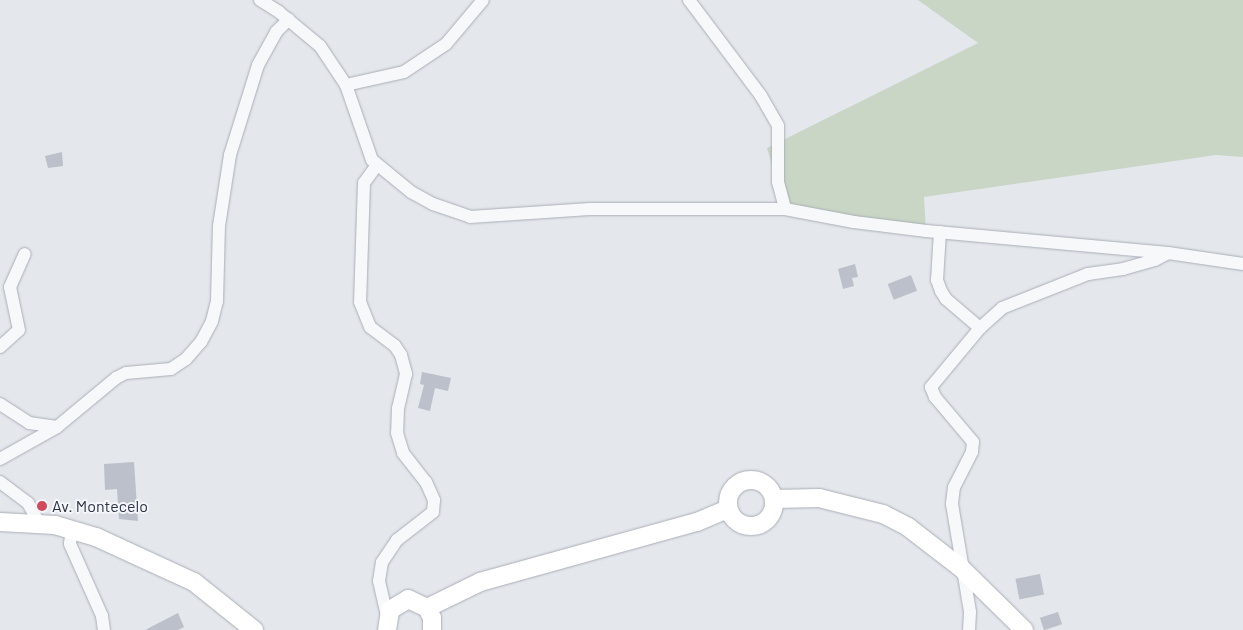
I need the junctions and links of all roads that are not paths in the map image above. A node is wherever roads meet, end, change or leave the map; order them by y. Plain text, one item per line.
1 (260, 0) edge
2 (484, 0) edge
3 (688, 0) edge
4 (289, 19) junction
5 (346, 85) junction
6 (377, 164) junction
7 (785, 209) junction
8 (940, 232) junction
9 (1168, 253) junction
10 (25, 254) dead end
11 (1243, 264) edge
12 (980, 328) junction
13 (0, 347) edge
14 (0, 404) edge
15 (57, 427) junction
16 (0, 459) edge
17 (0, 482) edge
18 (774, 498) junction
19 (728, 509) junction
20 (0, 522) edge
21 (39, 523) junction
22 (72, 528) junction
23 (960, 567) junction
24 (383, 590) junction
25 (401, 601) junction
26 (427, 608) junction
27 (386, 626) edge
28 (104, 630) edge
29 (254, 630) edge
30 (432, 630) edge
31 (962, 630) edge
32 (969, 630) edge
33 (1024, 630) edge

1 - 4 street
2 - 5 street
3 - 7 street
4 - 5 street
4 - 15 street
5 - 6 street
6 - 7 street
6 - 24 street
7 - 8 street
8 - 9 street
8 - 12 street
9 - 11 street
9 - 12 street
10 - 13 street
12 - 23 street
14 - 15 street
15 - 16 street
17 - 21 street
18 - 19 street
18 - 19 street
18 - 23 street
19 - 26 street
20 - 21 street
21 - 22 street
22 - 28 street
22 - 29 street
23 - 32 street
23 - 33 street
24 - 25 street
24 - 27 street
25 - 26 street
25 - 27 street
26 - 30 street
31 - 32 street

